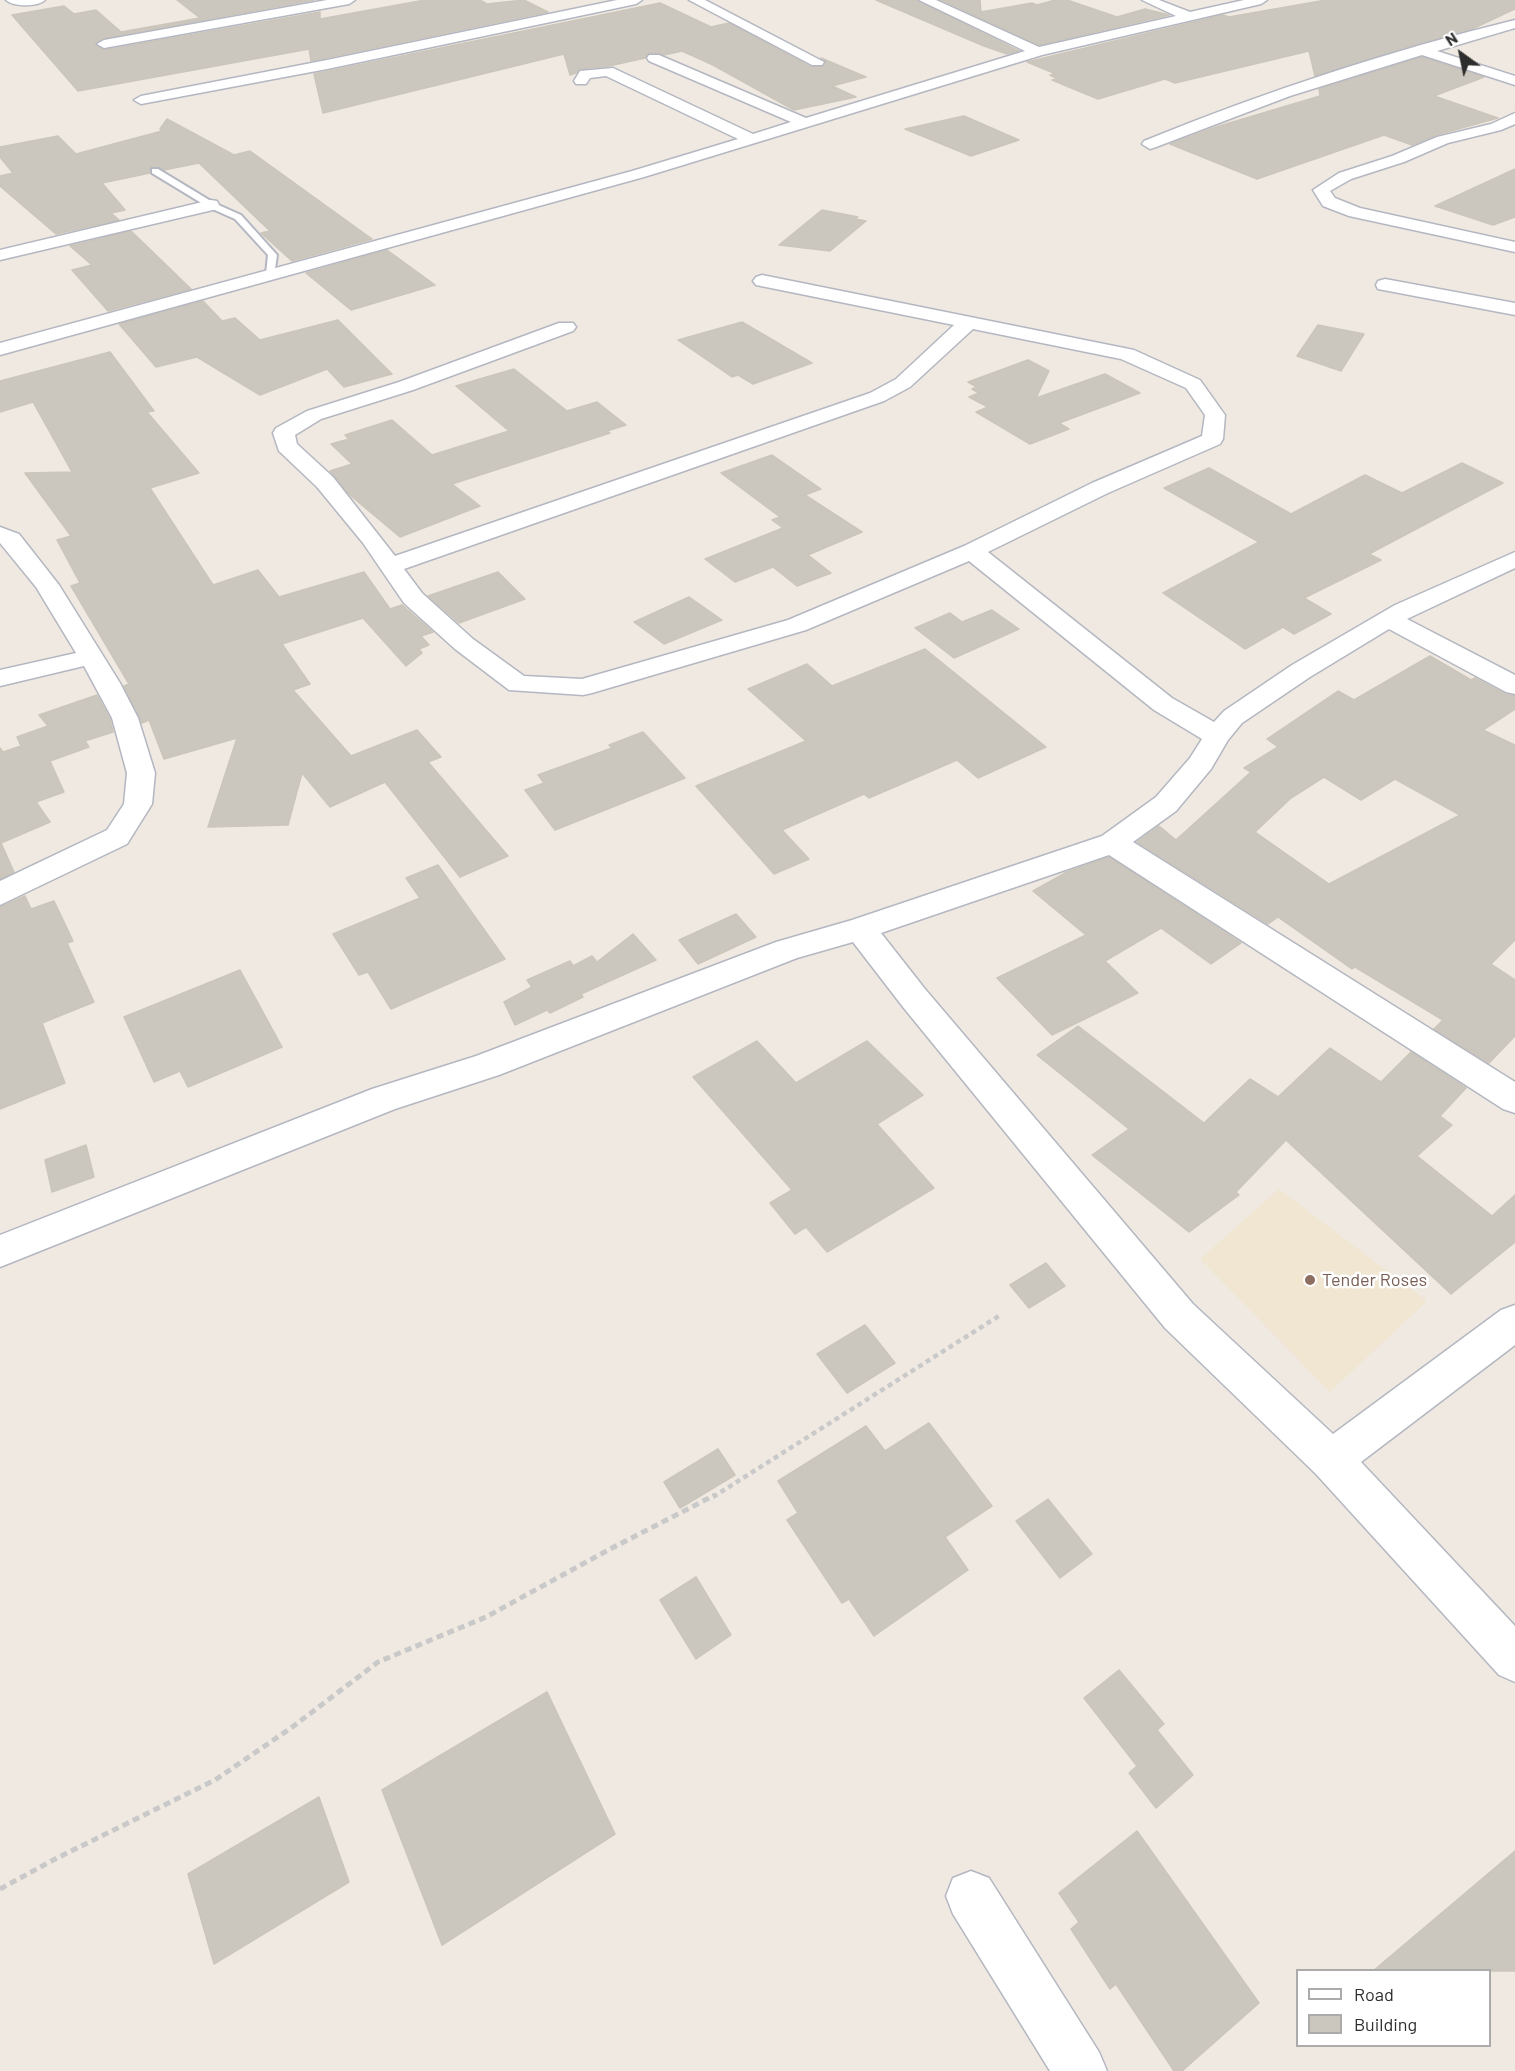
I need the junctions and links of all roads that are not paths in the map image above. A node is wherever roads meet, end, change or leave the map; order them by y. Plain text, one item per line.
1 (12, 0) edge
2 (39, 0) edge
3 (349, 0) edge
4 (636, 0) edge
5 (696, 0) edge
6 (925, 0) edge
7 (1148, 0) edge
8 (1261, 0) edge
9 (1190, 17) junction
10 (1515, 24) edge
11 (104, 44) dead end
12 (1424, 51) junction
13 (1038, 52) junction
14 (654, 58) dead end
15 (817, 62) dead end
16 (580, 81) dead end
17 (1515, 81) edge
18 (141, 100) dead end
19 (1515, 118) edge
20 (803, 122) junction
21 (750, 138) junction
22 (1150, 144) dead end
23 (154, 171) dead end
24 (211, 205) junction
25 (1515, 247) edge
26 (0, 255) edge
27 (271, 274) junction
28 (762, 281) dead end
29 (1384, 285) dead end
30 (895, 309) junction
31 (1515, 309) edge
32 (969, 322) junction
33 (566, 327) dead end
34 (907, 330) dead end
35 (0, 349) edge
36 (0, 534) edge
37 (972, 551) junction
38 (1515, 559) edge
39 (389, 566) junction
40 (1389, 619) junction
41 (90, 657) junction
42 (0, 678) edge
43 (1515, 686) edge
44 (1217, 735) junction
45 (1112, 843) junction
46 (0, 894) edge
47 (860, 929) junction
48 (1515, 1099) edge
49 (0, 1251) edge
50 (1515, 1322) edge
51 (1331, 1460) junction
52 (1515, 1659) edge
53 (971, 1896) dead end
54 (1080, 2071) edge

1 - 2 street
3 - 11 street
4 - 18 street
5 - 15 street
6 - 13 street
7 - 9 street
8 - 9 street
9 - 13 street
10 - 12 street
12 - 17 street
12 - 22 street
13 - 20 street
14 - 20 street
16 - 21 street
19 - 25 street
20 - 21 street
21 - 27 street
23 - 24 lane
24 - 26 street
24 - 27 lane
27 - 35 street
28 - 30 street
29 - 31 street
30 - 32 street
30 - 34 street
32 - 37 street
32 - 39 street
33 - 39 street
36 - 41 street
37 - 39 street
37 - 44 street
38 - 40 street
40 - 43 street
40 - 44 street
41 - 42 street
41 - 46 street
44 - 45 street
45 - 47 street
45 - 48 street
47 - 49 street
47 - 51 street
50 - 51 street
51 - 52 street
53 - 54 street

